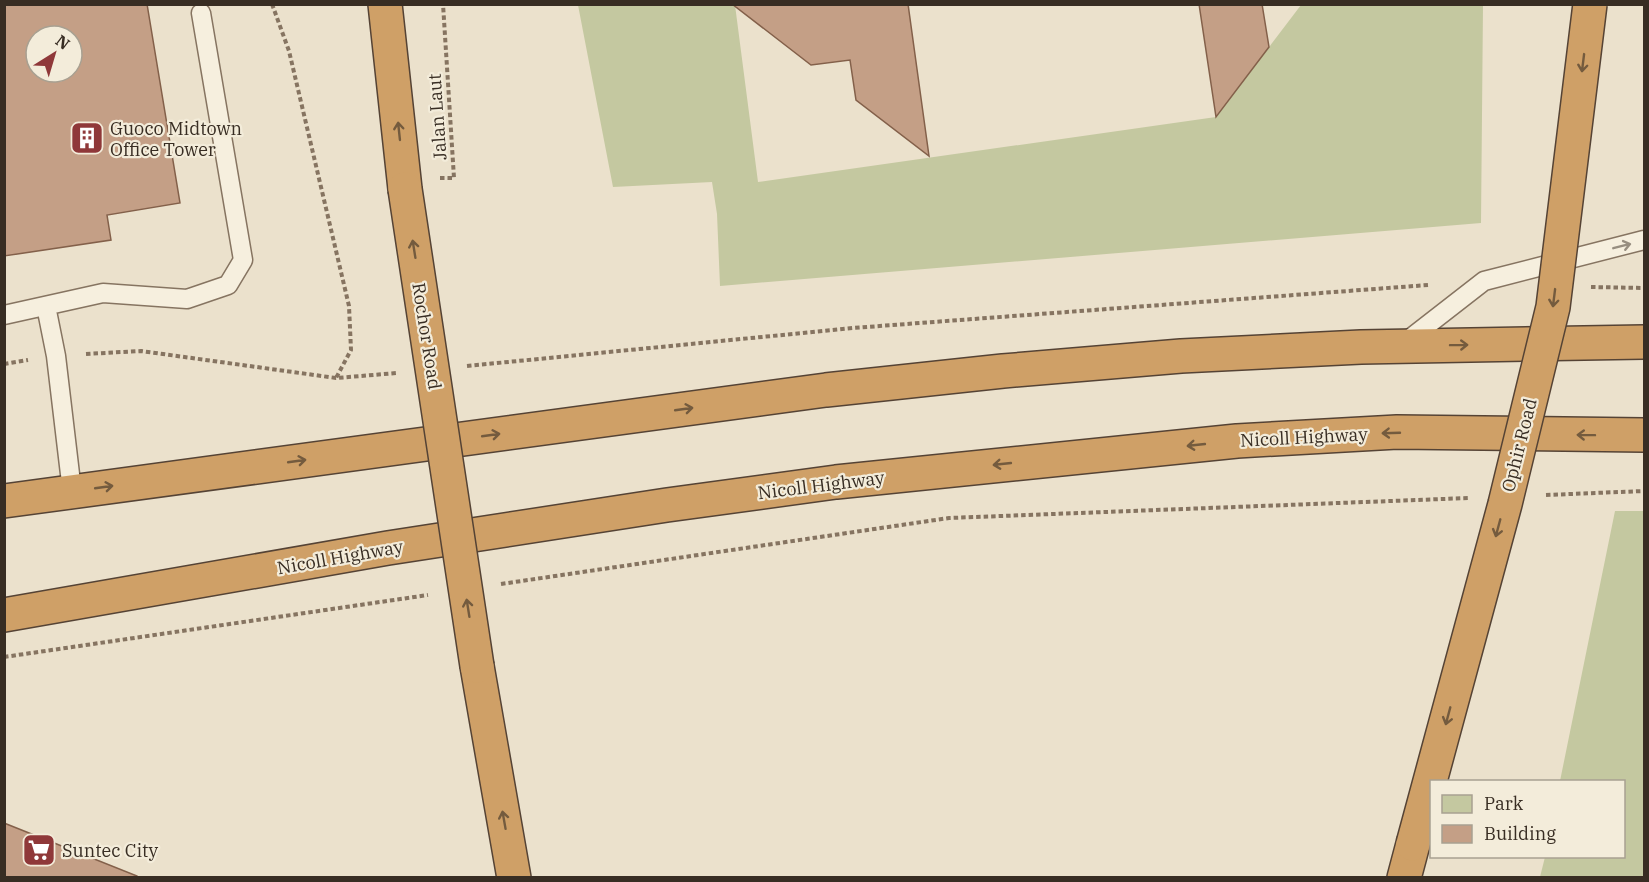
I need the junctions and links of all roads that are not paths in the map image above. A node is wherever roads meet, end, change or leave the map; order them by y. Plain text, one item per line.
1 (385, 4) edge
2 (1590, 4) edge
3 (201, 13) dead end
4 (1644, 240) edge
5 (46, 306) junction
6 (4, 315) edge
7 (1644, 342) edge
8 (1401, 345) junction
9 (1644, 435) edge
10 (72, 491) junction
11 (4, 501) edge
12 (4, 615) edge
13 (1430, 780) edge
14 (1430, 781) edge
15 (514, 878) edge
16 (1404, 878) edge

15 -> 1 highway, Rochor Road, bridge
2 -> 13 highway, Ophir Road, bridge
3 - 5 lane
8 -> 4 lane
5 - 6 lane
5 - 10 lane
8 -> 7 highway
10 -> 8 highway
9 -> 12 highway, Nicoll Highway
10 - 11 highway
14 -> 16 highway, Ophir Road, bridge

